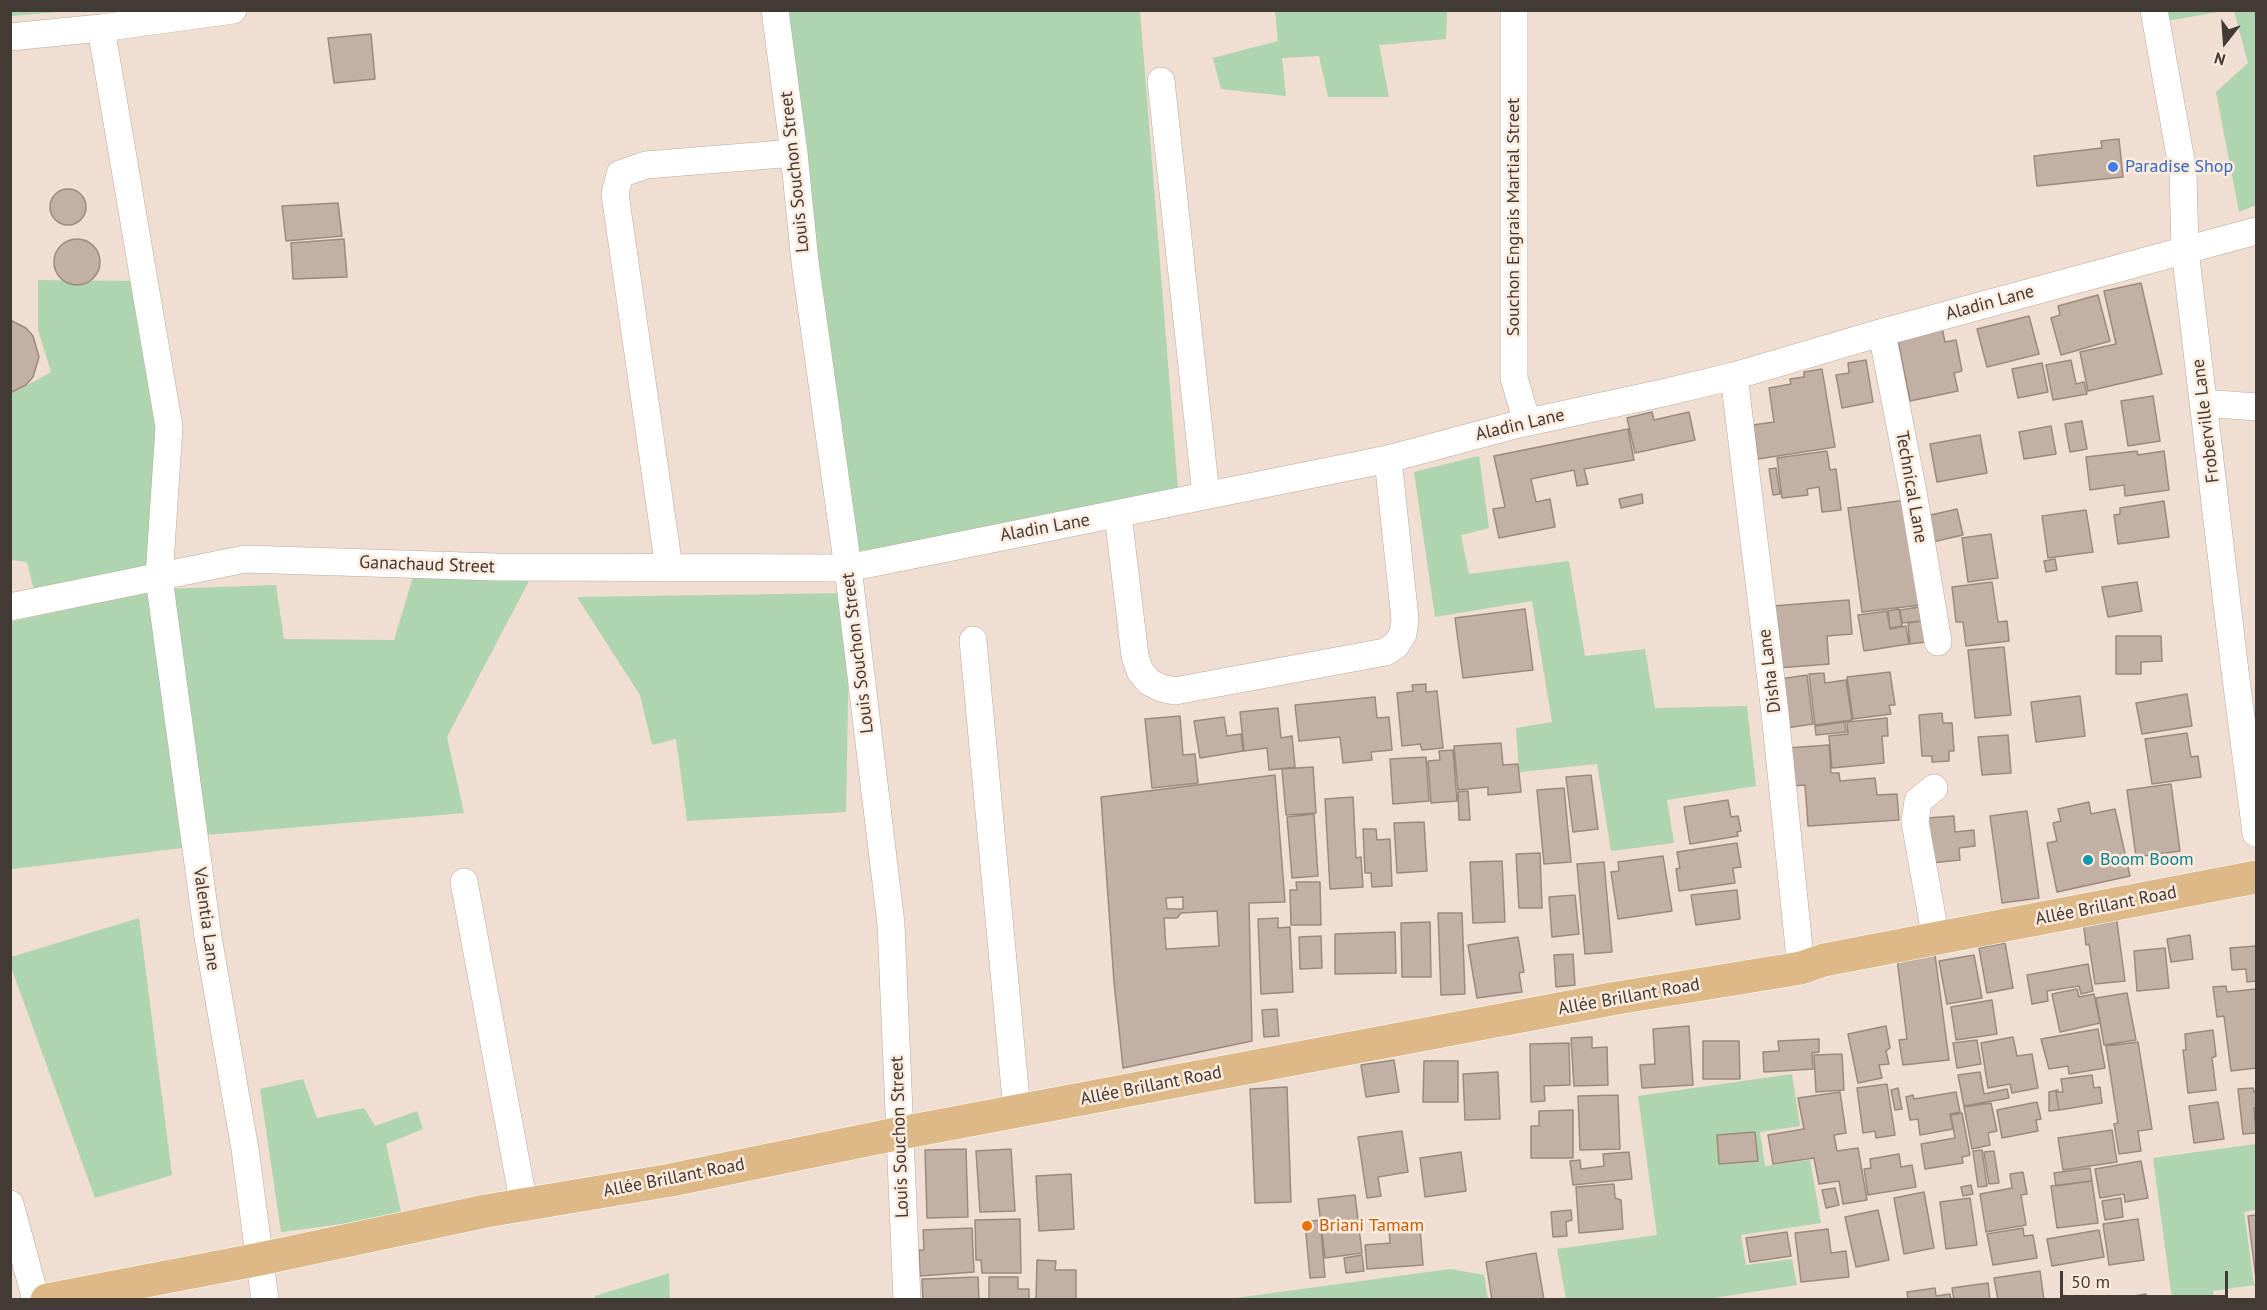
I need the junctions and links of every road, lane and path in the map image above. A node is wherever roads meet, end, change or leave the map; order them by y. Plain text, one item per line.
1 (232, 10) edge
2 (775, 10) edge
3 (1514, 10) edge
4 (2154, 10) edge
5 (191, 13) edge
6 (101, 28) junction
7 (10, 37) edge
8 (1161, 81) dead end
9 (794, 153) junction
10 (2256, 231) edge
11 (2185, 250) junction
12 (1882, 333) junction
13 (1734, 376) junction
14 (2203, 403) junction
15 (2256, 407) edge
16 (1527, 422) junction
17 (1388, 459) junction
18 (1206, 495) junction
19 (1118, 515) junction
20 (669, 568) junction
21 (848, 568) junction
22 (159, 578) junction
23 (10, 607) edge
24 (974, 640) dead end
25 (1938, 642) dead end
26 (1934, 788) dead end
27 (2256, 833) edge
28 (2256, 877) edge
29 (464, 882) dead end
30 (1936, 939) junction
31 (1801, 968) junction
32 (1017, 1111) junction
33 (901, 1133) junction
34 (10, 1204) edge
35 (524, 1205) junction
36 (259, 1254) junction
37 (36, 1299) edge
38 (46, 1299) edge
39 (265, 1299) edge
40 (907, 1299) edge

1 - 5 street
2 - 9 street, Louis Souchon Street
3 - 16 street, Souchon Engrais Martial Street
4 - 11 street, Froberville Lane
5 - 6 street
6 - 7 street
6 - 22 street, Valentia Lane
8 - 18 street
9 - 20 street
9 - 21 street, Louis Souchon Street
10 - 11 street, Aladin Lane
11 - 12 street, Aladin Lane
11 - 14 street, Froberville Lane
12 - 13 street, Aladin Lane
12 - 25 street, Technical Lane
13 - 16 street, Aladin Lane
13 - 31 street, Disha Lane
14 - 15 street
14 - 27 street, Froberville Lane
16 - 17 street, Aladin Lane
17 - 18 street, Aladin Lane
17 - 19 street
18 - 19 street, Aladin Lane
19 - 21 street, Aladin Lane
20 - 21 street, Ganachaud Street
20 - 22 street, Ganachaud Street
21 - 33 street, Louis Souchon Street
22 - 23 street, Ganachaud Street
22 - 36 street, Valentia Lane
24 - 32 street
26 - 30 street
28 - 30 main road, Allée Brillant Road
29 - 35 street
30 - 31 main road, Allée Brillant Road
31 - 32 main road, Allée Brillant Road
32 - 33 main road, Allée Brillant Road
33 - 35 main road, Allée Brillant Road
33 - 40 street, Louis Souchon Street
34 - 37 street
35 - 36 main road, Allée Brillant Road
36 - 38 main road, Allée Brillant Road
36 - 39 street, Valentia Lane

